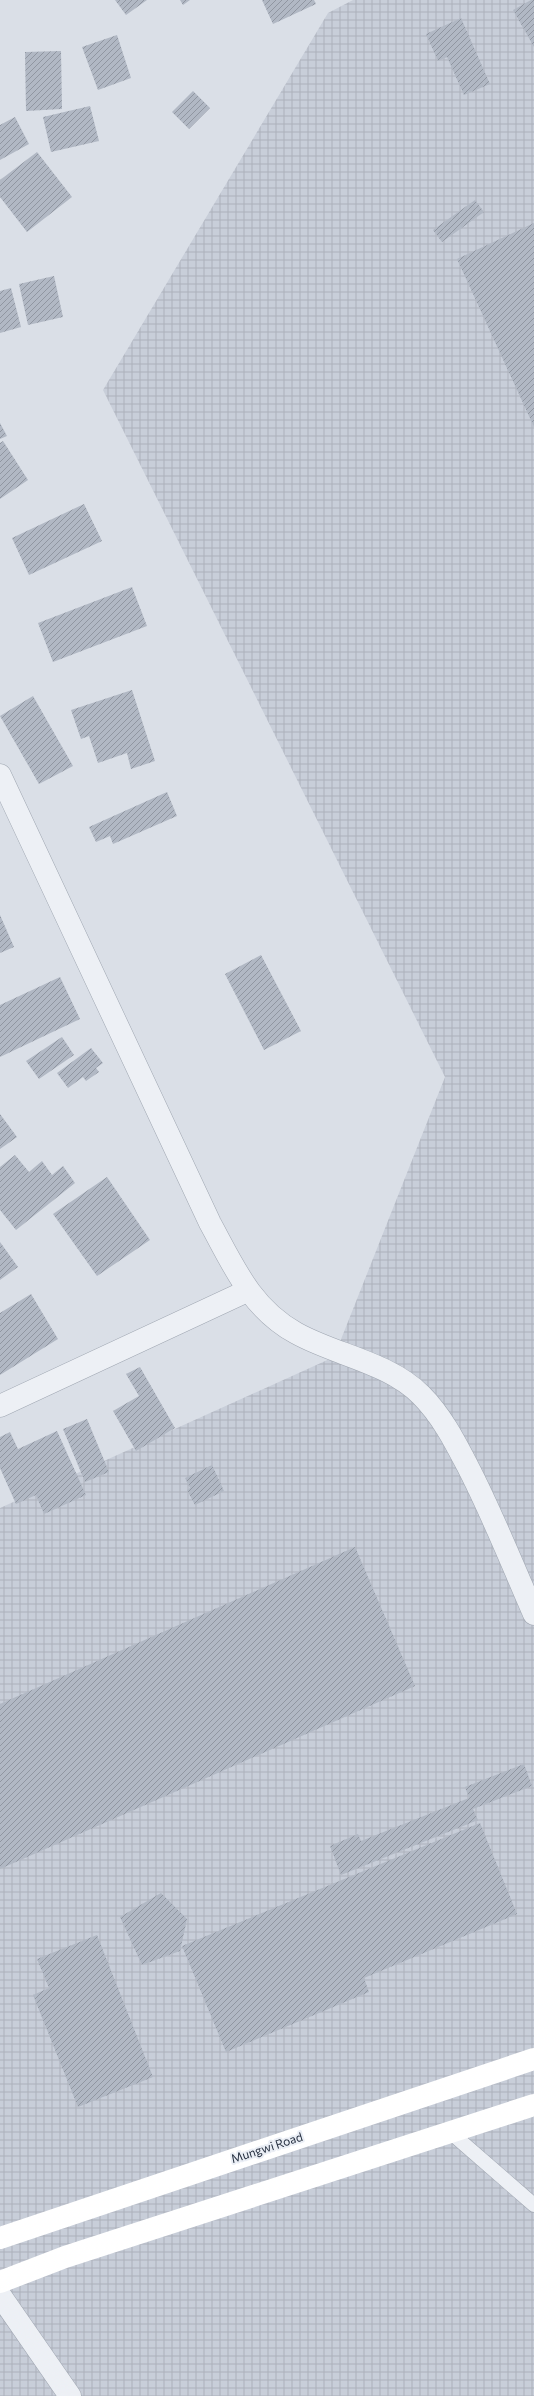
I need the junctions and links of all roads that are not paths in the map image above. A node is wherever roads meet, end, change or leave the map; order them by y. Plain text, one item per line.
1 (0, 775) edge
2 (248, 1291) junction
3 (0, 1406) edge
4 (534, 1614) edge
5 (534, 2059) edge
6 (534, 2105) edge
7 (449, 2131) junction
8 (534, 2205) edge
9 (0, 2238) edge
10 (0, 2282) edge
11 (0, 2295) edge
12 (70, 2396) edge

1 - 2 street
2 - 3 street
2 - 4 street
5 - 9 main road, Mungwi Road
6 - 7 main road
7 - 8 lane
7 - 10 main road
11 - 12 street

